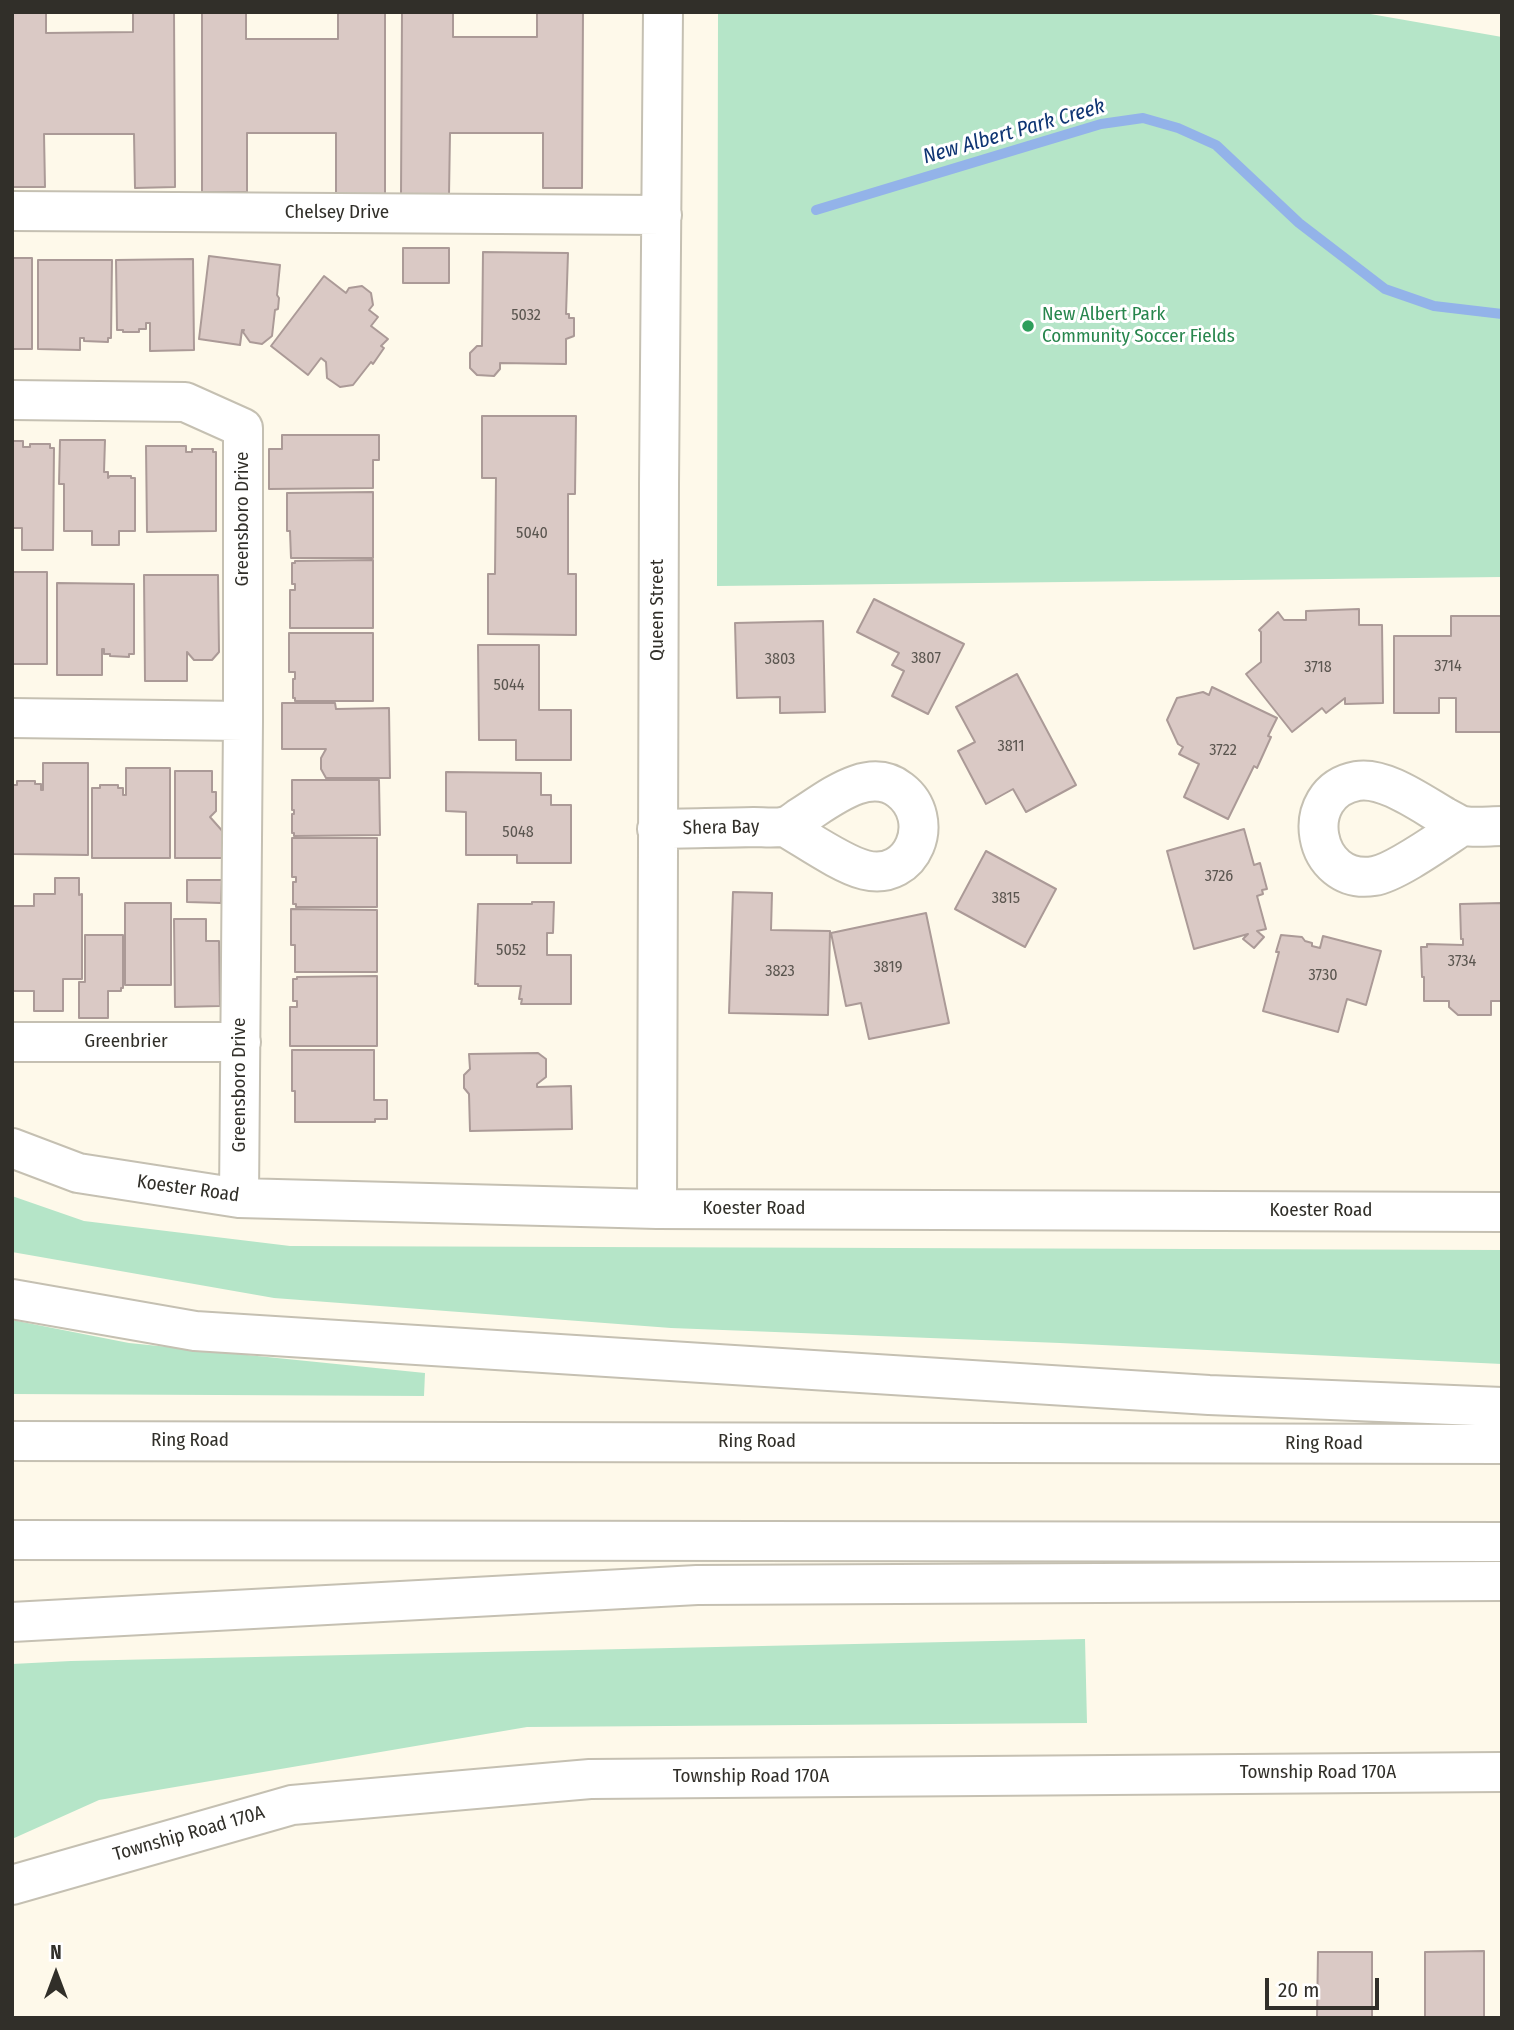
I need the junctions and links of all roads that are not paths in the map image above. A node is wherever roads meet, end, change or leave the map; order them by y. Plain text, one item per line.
1 (663, 12) edge
2 (12, 211) edge
3 (662, 215) junction
4 (12, 400) edge
5 (12, 718) edge
6 (243, 721) junction
7 (1462, 826) dead end
8 (1502, 826) edge
9 (785, 827) dead end
10 (657, 829) junction
11 (12, 1042) edge
12 (241, 1042) junction
13 (12, 1148) edge
14 (239, 1198) junction
15 (657, 1209) junction
16 (1502, 1212) edge
17 (12, 1299) edge
18 (1502, 1407) edge
19 (12, 1441) edge
20 (1502, 1444) edge
21 (12, 1540) edge
22 (1502, 1542) edge
23 (1502, 1580) edge
24 (12, 1622) edge
25 (1502, 1772) edge
26 (12, 1885) edge

1 - 3 main road, Queen Street
2 - 3 main road, Chelsey Drive
3 - 10 main road, Queen Street
4 - 6 main road, Greensboro Drive
5 - 6 main road
6 - 12 main road, Greensboro Drive
7 - 8 main road
9 - 10 main road, Shera Bay
10 - 15 main road, Queen Street
11 - 12 main road, Greenbrier
12 - 14 main road, Greensboro Drive
13 - 14 main road, Koester Road
14 - 15 main road, Koester Road
15 - 16 main road, Koester Road
17 - 18 main road
19 - 20 main road, Ring Road
21 - 22 main road
23 - 24 main road
25 - 26 main road, Township Road 170A

